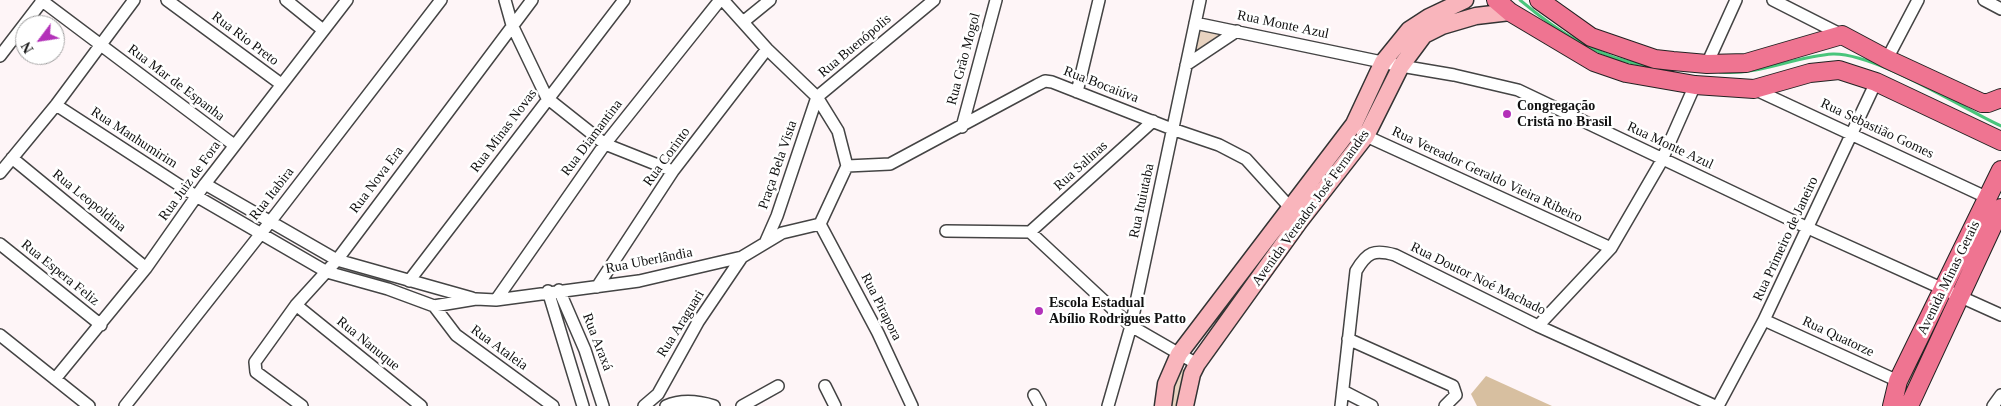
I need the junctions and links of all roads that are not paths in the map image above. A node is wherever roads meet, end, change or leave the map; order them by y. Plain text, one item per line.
1 (42, 0) edge
2 (134, 0) edge
3 (167, 0) edge
4 (286, 0) edge
5 (347, 0) edge
6 (441, 0) edge
7 (505, 0) edge
8 (532, 0) edge
9 (624, 0) edge
10 (721, 0) edge
11 (770, 0) edge
12 (934, 0) edge
13 (996, 0) edge
14 (1099, 0) edge
15 (1200, 0) edge
16 (1434, 0) edge
17 (1465, 0) edge
18 (1496, 0) edge
19 (1540, 0) edge
20 (1736, 0) edge
21 (1773, 0) edge
22 (1918, 0) edge
23 (1984, 0) edge
24 (2001, 8) edge
25 (1510, 12) junction
26 (743, 22) junction
27 (1195, 22) junction
28 (512, 25) junction
29 (324, 30) junction
30 (1410, 30) junction
31 (1237, 31) junction
32 (1842, 35) junction
33 (101, 44) junction
34 (767, 50) junction
35 (0, 56) edge
36 (1887, 59) junction
37 (1383, 62) junction
38 (1707, 64) junction
39 (1186, 65) junction
40 (1401, 66) junction
41 (1876, 82) junction
42 (281, 84) junction
43 (1695, 85) junction
44 (1754, 89) junction
45 (1077, 92) junction
46 (817, 97) junction
47 (547, 98) junction
48 (2001, 98) edge
49 (56, 105) junction
50 (1153, 121) junction
51 (1354, 124) junction
52 (962, 127) junction
53 (1172, 129) junction
54 (1852, 133) junction
55 (1366, 136) junction
56 (2001, 141) edge
57 (605, 144) junction
58 (234, 146) junction
59 (12, 158) junction
60 (1662, 158) junction
61 (847, 166) junction
62 (2001, 170) edge
63 (673, 171) junction
64 (0, 173) edge
65 (205, 184) junction
66 (196, 196) junction
67 (1994, 203) edge
68 (1296, 213) junction
69 (270, 222) junction
70 (820, 224) junction
71 (1808, 228) junction
72 (946, 231) dead end
73 (1030, 232) junction
74 (260, 233) junction
75 (766, 241) junction
76 (0, 244) edge
77 (1611, 248) junction
78 (742, 257) junction
79 (337, 260) junction
80 (146, 268) junction
81 (327, 272) junction
82 (409, 281) junction
83 (597, 287) junction
84 (1945, 289) junction
85 (554, 291) junction
86 (1961, 296) junction
87 (476, 299) junction
88 (496, 300) junction
89 (296, 305) junction
90 (434, 306) junction
91 (2001, 315) edge
92 (1764, 320) junction
93 (101, 325) junction
94 (1131, 326) junction
95 (1538, 326) junction
96 (0, 335) edge
97 (1348, 339) junction
98 (1179, 354) junction
99 (1197, 364) junction
100 (56, 379) junction
101 (1897, 384) junction
102 (778, 386) dead end
103 (825, 386) dead end
104 (1343, 391) junction
105 (1034, 395) dead end
106 (2001, 395) edge
107 (89, 406) edge
108 (125, 406) edge
109 (302, 406) edge
110 (421, 406) edge
111 (554, 406) edge
112 (583, 406) edge
113 (603, 406) edge
114 (644, 406) edge
115 (666, 406) edge
116 (714, 406) edge
117 (742, 406) edge
118 (835, 406) edge
119 (912, 406) edge
120 (1040, 406) edge
121 (1108, 406) edge
122 (1163, 406) edge
123 (1186, 406) edge
124 (1341, 406) edge
125 (1372, 406) edge
126 (1445, 406) edge
127 (1716, 406) edge
128 (1888, 406) edge
129 (1892, 406) edge
130 (1910, 406) edge
131 (1994, 406) edge

1 - 33 street, Rua Mar de Espanha
1 - 35 street
2 - 33 street
3 - 42 street, Rua Rio Preto
4 - 29 street
5 - 29 street, Rua Juiz de Fora
6 - 69 street, Rua Itabira
7 - 28 street
8 - 28 street, Rua Nova Era
9 - 47 street, Rua Minas Novas
10 - 26 street
10 - 57 street, Rua Diamantina
11 - 26 street
12 - 46 street, Rua Buenópolis
13 - 52 street, Rua Grão Mogol
14 - 45 street
15 - 27 street, Rua Ituiutaba
16 - 30 street
17 - 30 street, Avenida Vereador José Fernandes
18 - 25 main road
19 - 38 main road
20 - 38 street
21 - 32 street
22 - 36 street
23 - 24 street
25 - 40 street, Avenida Vereador José Fernandes
25 - 43 main road
26 - 34 street
27 - 31 street, Rua Monte Azul
27 - 39 street, Rua Ituiutaba
28 - 47 street
28 - 79 street, Rua Nova Era
29 - 42 street, Rua Juiz de Fora
30 - 37 street, Avenida Vereador José Fernandes
31 - 37 street, Rua Monte Azul
31 - 39 street
32 - 36 main road
32 - 38 main road
33 - 49 street
33 - 58 street, Rua Mar de Espanha
34 - 46 street
34 - 63 street, Rua Corinto
36 - 48 main road
37 - 40 street, Rua Monte Azul
37 - 51 street, Avenida Vereador José Fernandes
39 - 53 street, Rua Ituiutaba
40 - 55 street, Avenida Vereador José Fernandes
40 - 60 street, Rua Monte Azul
41 - 44 main road
41 - 54 street, Rua Primeiro de Janeiro
41 - 56 main road
42 - 58 street, Rua Juiz de Fora
43 - 44 main road
43 - 60 street
44 - 54 street, Rua Sebastião Gomes
45 - 50 street, Rua Bocaiúva
45 - 52 street, Rua Bocaiúva
46 - 61 street
46 - 75 street, Praça Bela Vista
47 - 57 street
47 - 82 street, Rua Minas Novas
49 - 59 street
49 - 66 street, Rua Manhumirim
50 - 53 street, Rua Bocaiúva
50 - 73 street, Rua Salinas
51 - 55 street, Rua Vereador Geraldo Vieira Ribeiro
51 - 68 street, Avenida Vereador José Fernandes
52 - 61 street, Rua Bocaiúva
53 - 68 street, Rua Bocaiúva
53 - 94 street, Rua Ituiutaba
54 - 67 street, Rua Sebastião Gomes
54 - 71 street, Rua Primeiro de Janeiro
55 - 68 street, Avenida Vereador José Fernandes
55 - 77 street, Rua Vereador Geraldo Vieira Ribeiro
57 - 63 street
57 - 88 street, Rua Diamantina
58 - 65 street, Rua Juiz de Fora
59 - 64 street
59 - 80 street, Rua Leopoldina
60 - 71 street, Rua Monte Azul
60 - 77 street
61 - 70 street
62 - 67 main road, Avenida Minas Gerais
63 - 83 street, Rua Corinto
65 - 66 street, Rua Juiz de Fora
65 - 69 street, Rua Uberlândia
66 - 74 street, Rua Uberlândia
66 - 80 street, Rua Juiz de Fora
67 - 84 main road, Avenida Minas Gerais
67 - 86 main road, Avenida Minas Gerais
68 - 98 street, Avenida Vereador José Fernandes
68 - 99 street, Avenida Vereador José Fernandes
69 - 74 street, Rua Itabira
69 - 79 street, Rua Uberlândia
70 - 75 street, Rua Uberlândia
70 - 119 street, Rua Pirapora
71 - 84 street, Rua Monte Azul
71 - 92 street, Rua Primeiro de Janeiro
72 - 73 street
73 - 94 street
74 - 81 street, Rua Uberlândia
74 - 108 street, Rua Itabira
75 - 78 street, Rua Uberlândia
76 - 93 street, Rua Espera Feliz
77 - 95 street
78 - 83 street, Rua Uberlândia
78 - 114 street, Rua Araguari
79 - 81 street, Rua Nova Era
79 - 82 street, Rua Uberlândia
80 - 93 street, Rua Juiz de Fora
81 - 89 street, Rua Nova Era
81 - 90 street, Rua Uberlândia
82 - 87 street, Rua Uberlândia
83 - 85 street, Rua Uberlândia
84 - 86 street, Rua Monte Azul
84 - 101 main road, Avenida Minas Gerais
85 - 88 street, Rua Uberlândia
85 - 112 street
85 - 113 street, Rua Araxá
86 - 91 street, Rua Monte Azul
86 - 130 main road, Avenida Minas Gerais
87 - 88 street, Rua Uberlândia
87 - 90 street, Rua Uberlândia
89 - 109 street, Rua Nova Era
89 - 110 street, Rua Nanuque
90 - 111 street, Rua Ataleia
92 - 101 street, Rua Quatorze
92 - 127 street, Rua Primeiro de Janeiro
93 - 100 street, Rua Juiz de Fora
94 - 98 street
94 - 121 street, Rua Ituiutaba
95 - 97 street, Rua Doutor Noé Machado
95 - 127 street, Rua Doutor Noé Machado
96 - 100 street
97 - 104 street, Rua Doutor Noé Machado
97 - 126 street
98 - 99 street
98 - 122 street, Avenida Vereador José Fernandes
99 - 123 street, Avenida Vereador José Fernandes
100 - 107 street
101 - 128 street, Avenida Minas Gerais
101 - 129 main road, Avenida Minas Gerais
102 - 117 street
103 - 118 street
104 - 124 street, Rua Doutor Noé Machado
104 - 125 street
105 - 120 street
106 - 131 street
115 - 116 street

